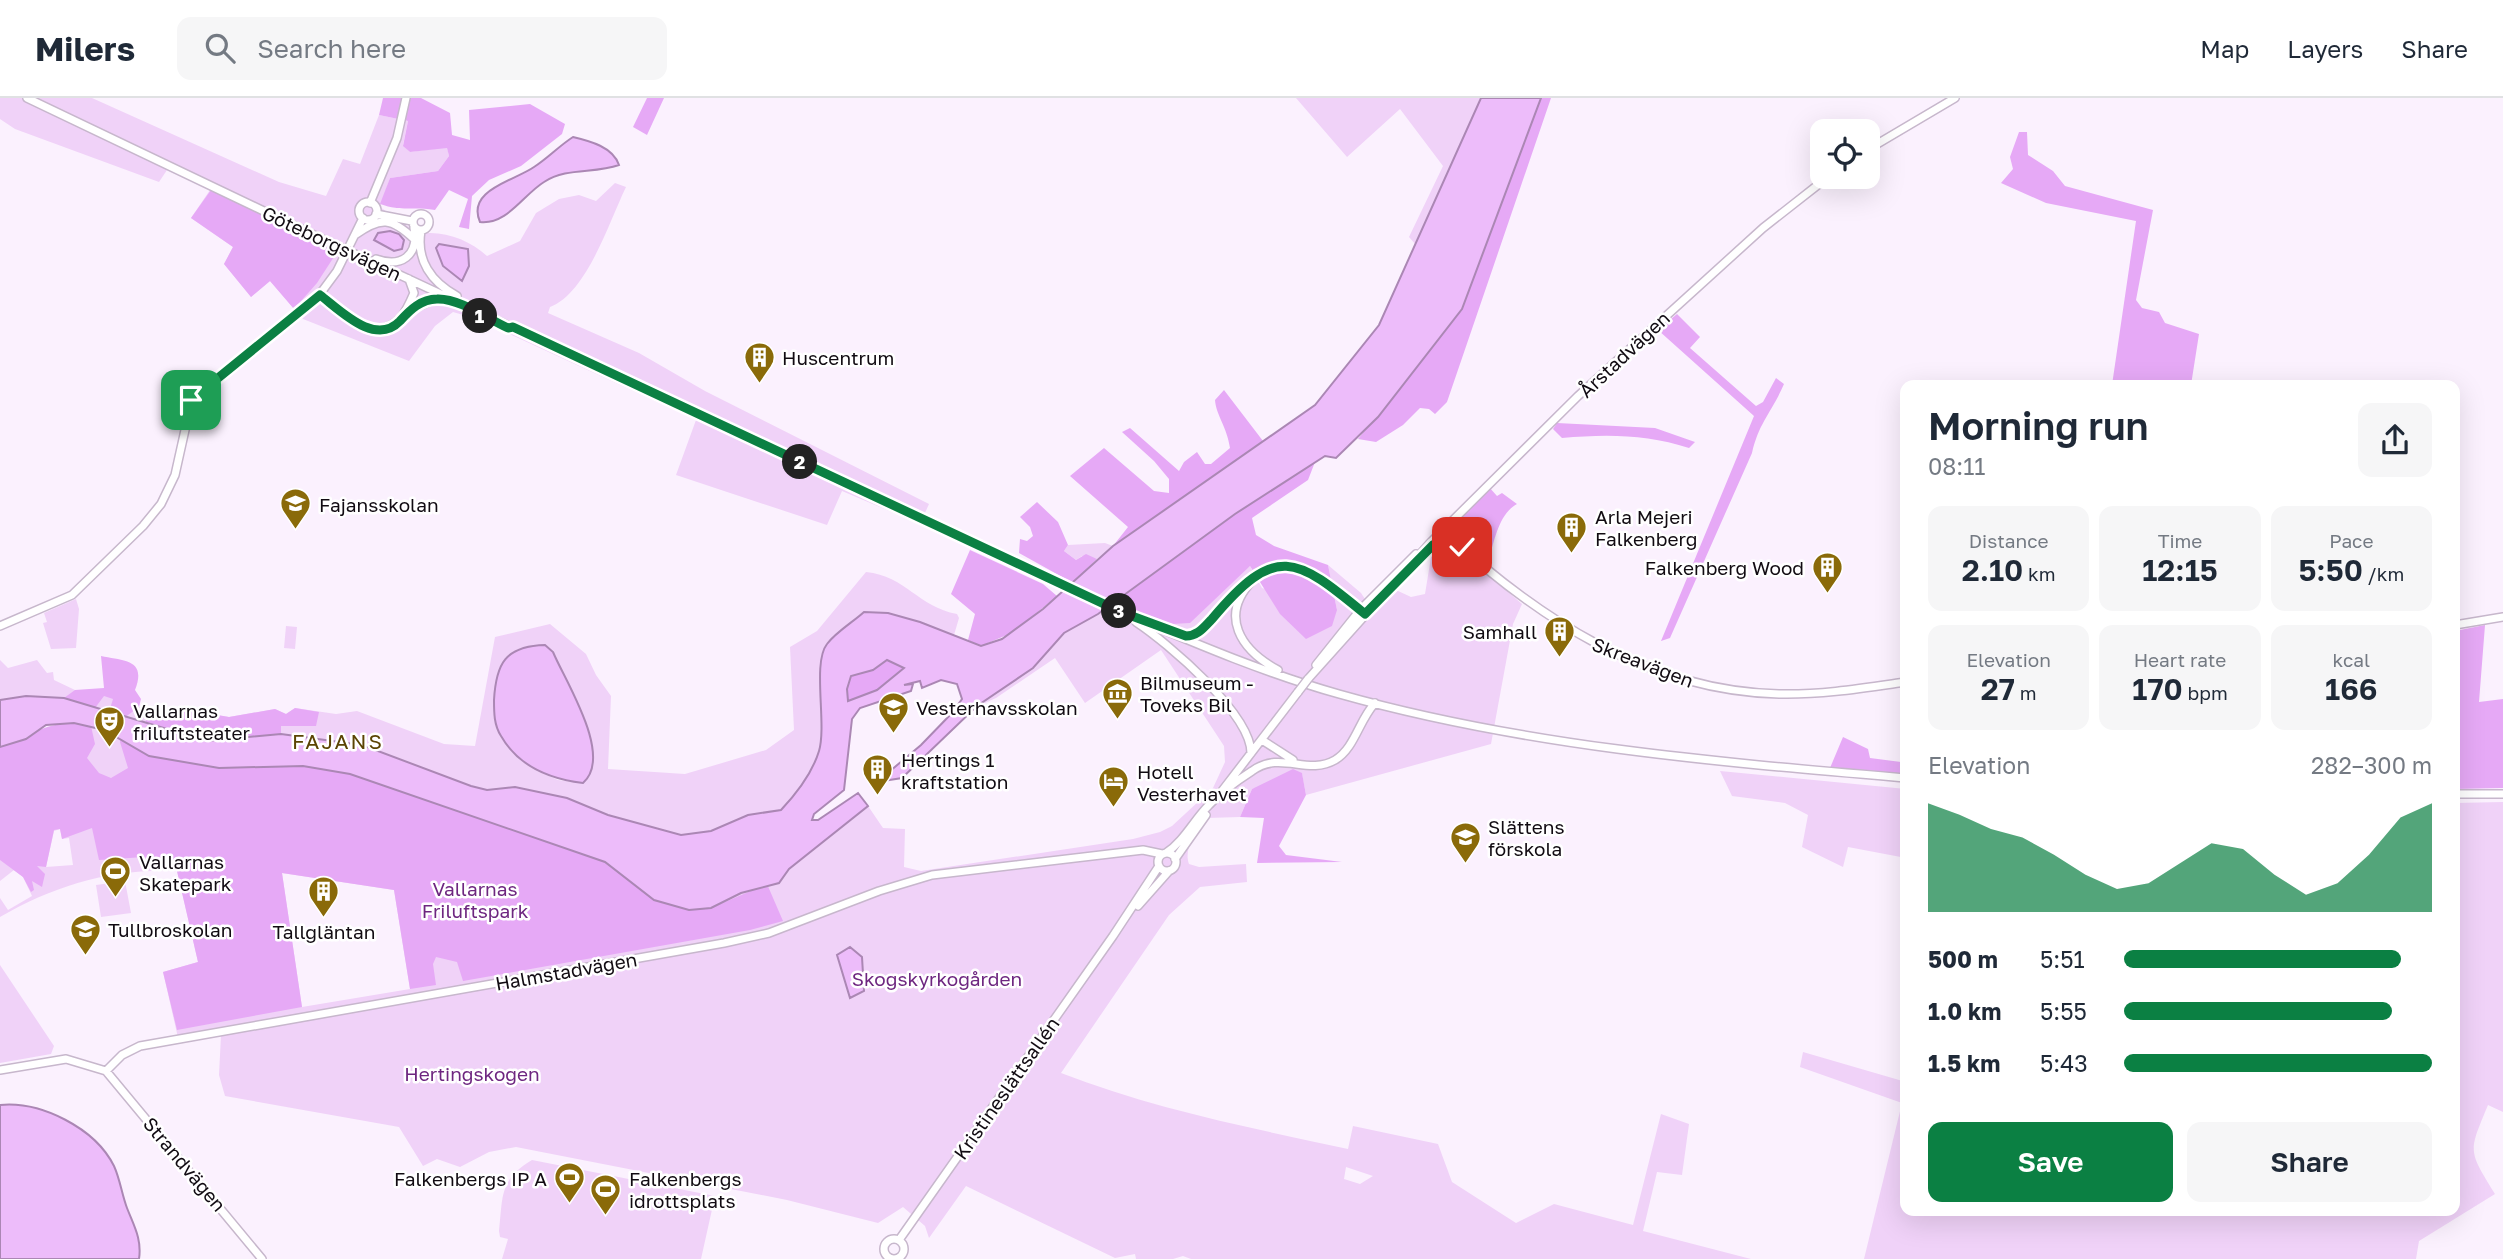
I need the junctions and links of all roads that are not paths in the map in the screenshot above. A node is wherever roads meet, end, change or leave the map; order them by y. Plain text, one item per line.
1 (27, 98) edge
2 (406, 98) edge
3 (1955, 98) edge
4 (1880, 142) edge
5 (1813, 189) edge
6 (370, 203) junction
7 (376, 214) junction
8 (363, 218) junction
9 (416, 227) junction
10 (355, 235) junction
11 (414, 239) junction
12 (356, 252) junction
13 (409, 279) junction
14 (320, 295) junction
15 (406, 313) junction
16 (489, 316) junction
17 (513, 327) junction
18 (1443, 530) junction
19 (1453, 540) junction
20 (1430, 543) junction
21 (1409, 567) junction
22 (1260, 572) junction
23 (1118, 610) junction
24 (1363, 612) junction
25 (2503, 617) edge
26 (2460, 624) edge
27 (0, 625) edge
28 (1166, 631) junction
29 (1290, 678) junction
30 (1900, 683) edge
31 (1375, 703) junction
32 (1275, 723) junction
33 (1240, 724) junction
34 (1262, 740) junction
35 (1251, 753) junction
36 (1297, 763) junction
37 (1900, 777) edge
38 (2503, 793) edge
39 (2460, 794) edge
40 (1217, 797) junction
41 (1134, 851) junction
42 (1164, 854) junction
43 (1175, 859) junction
44 (1158, 864) junction
45 (1168, 871) junction
46 (1113, 936) junction
47 (0, 1070) edge
48 (106, 1071) junction
49 (899, 1240) junction
50 (886, 1258) edge
51 (262, 1259) edge

1 - 12 main road, Göteborgsvägen, bridge
2 - 6 main road
3 - 4 main road
5 - 18 main road, Årstadvägen
6 - 7 main road
6 - 8 main road
7 - 8 main road
7 - 9 main road
8 - 10 main road
9 - 11 main road
9 - 16 main road
10 - 11 main road
10 - 14 main road
11 - 12 main road
12 - 13 main road, Göteborgsvägen
13 - 15 main road
13 - 16 main road, Göteborgsvägen
14 - 15 main road
14 - 27 main road
15 - 17 main road
16 - 17 main road, Göteborgsvägen
17 - 23 main road, Göteborgsvägen
18 - 19 main road, Skreavägen
18 - 20 main road, Årstadvägen
19 - 21 main road
19 - 30 main road, Skreavägen
20 - 21 main road, Årstadvägen
20 - 24 main road, Årstadvägen
21 - 24 main road, Årstadvägen
22 - 24 main road
22 - 28 main road
22 - 29 main road
23 - 28 main road
23 - 33 main road
24 - 32 main road, Årstadvägen, bridge
25 - 26 main road
28 - 29 main road
29 - 31 main road
31 - 36 main road
31 - 37 main road
32 - 33 main road
32 - 34 main road, Årstadvägen
33 - 35 main road
34 - 35 main road, Årstadvägen
34 - 36 main road
35 - 40 main road, Årstadvägen
36 - 40 main road
38 - 39 main road
40 - 42 main road, Årstadvägen
40 - 43 main road, Årstadvägen
41 - 42 main road, Halmstadvägen
41 - 44 main road
41 - 48 main road, Halmstadvägen
42 - 43 main road
42 - 44 main road, Kristineslättsallén
43 - 45 main road, Årstadvägen
44 - 45 main road
44 - 46 main road, Kristineslättsallén
45 - 46 main road, Kristineslättsallén
46 - 49 main road, Kristineslättsallén
47 - 48 main road
48 - 51 main road, Strandvägen
49 - 50 main road
49 - 50 main road

